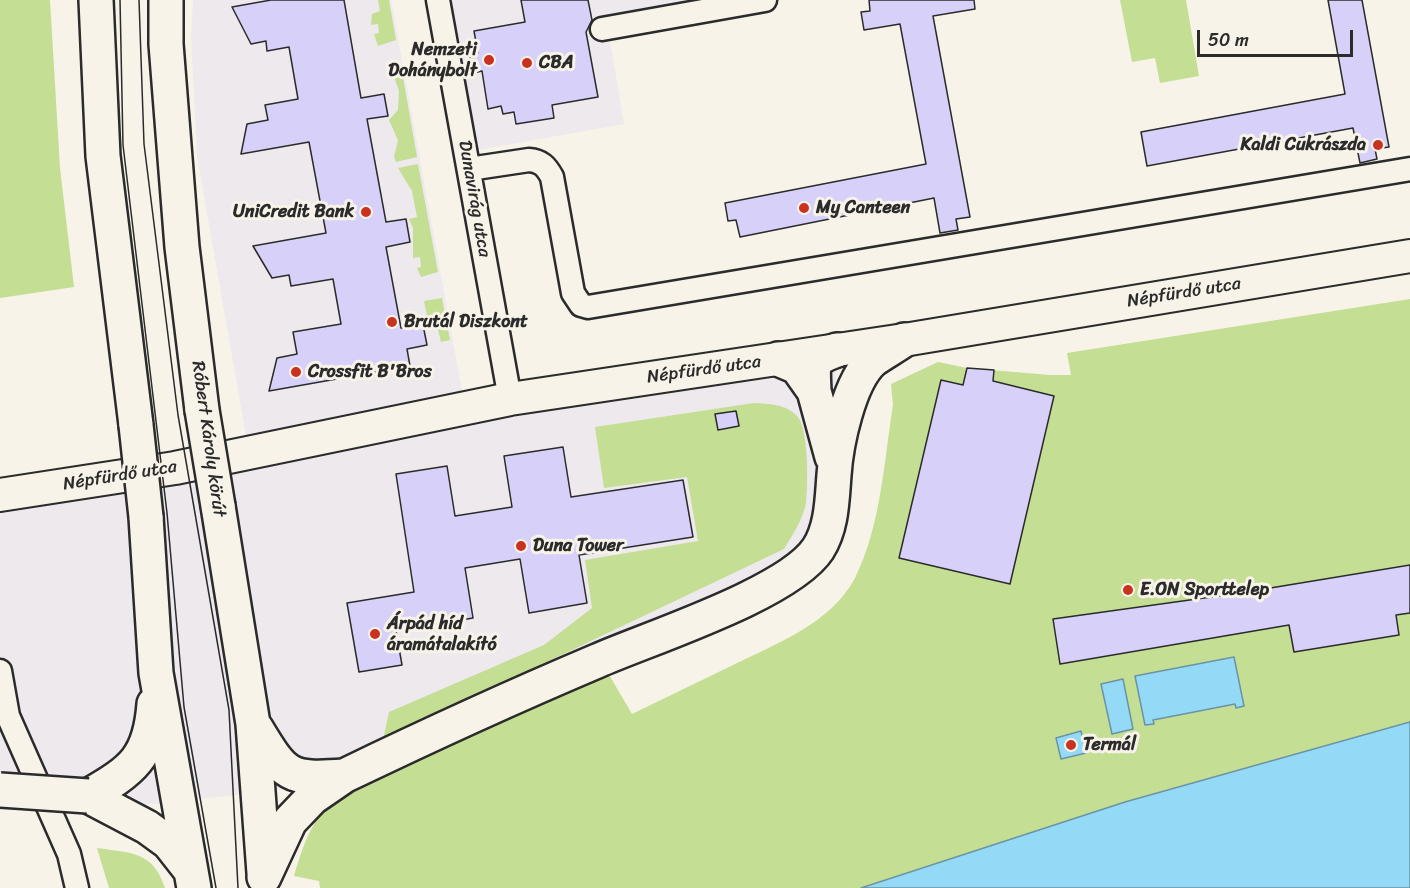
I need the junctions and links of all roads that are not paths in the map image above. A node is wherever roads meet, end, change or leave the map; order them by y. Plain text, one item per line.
1 (96, 0) edge
2 (166, 0) edge
3 (438, 0) edge
4 (765, 0) edge
5 (724, 4) edge
6 (602, 29) dead end
7 (469, 169) junction
8 (1410, 169) edge
9 (1410, 256) edge
10 (904, 340) junction
11 (837, 350) junction
12 (778, 359) junction
13 (813, 391) junction
14 (510, 399) junction
15 (834, 467) junction
16 (0, 495) edge
17 (0, 671) edge
18 (156, 672) junction
19 (253, 724) junction
20 (344, 776) junction
21 (0, 790) edge
22 (88, 796) junction
23 (192, 880) edge
24 (264, 882) edge
25 (77, 888) edge

1 - 18 main road, bridge
2 - 19 main road, Róbert Károly körút, bridge
3 - 7 street, Dunavirág utca
4 - 5 street
5 - 6 street
7 - 8 street
7 - 14 street, Dunavirág utca
9 - 10 street, Népfürdő utca
10 - 11 street, Népfürdő utca
10 - 15 main road
11 - 12 street, Népfürdő utca
11 - 13 main road
12 - 13 main road
12 - 14 street, Népfürdő utca
13 - 15 main road
14 - 16 street, Népfürdő utca
15 - 20 main road
17 - 25 street
18 - 22 main road
18 - 23 main road
19 - 20 main road
19 - 24 main road, Róbert Károly körút
20 - 24 main road
21 - 22 main road, bridge
22 - 23 main road

